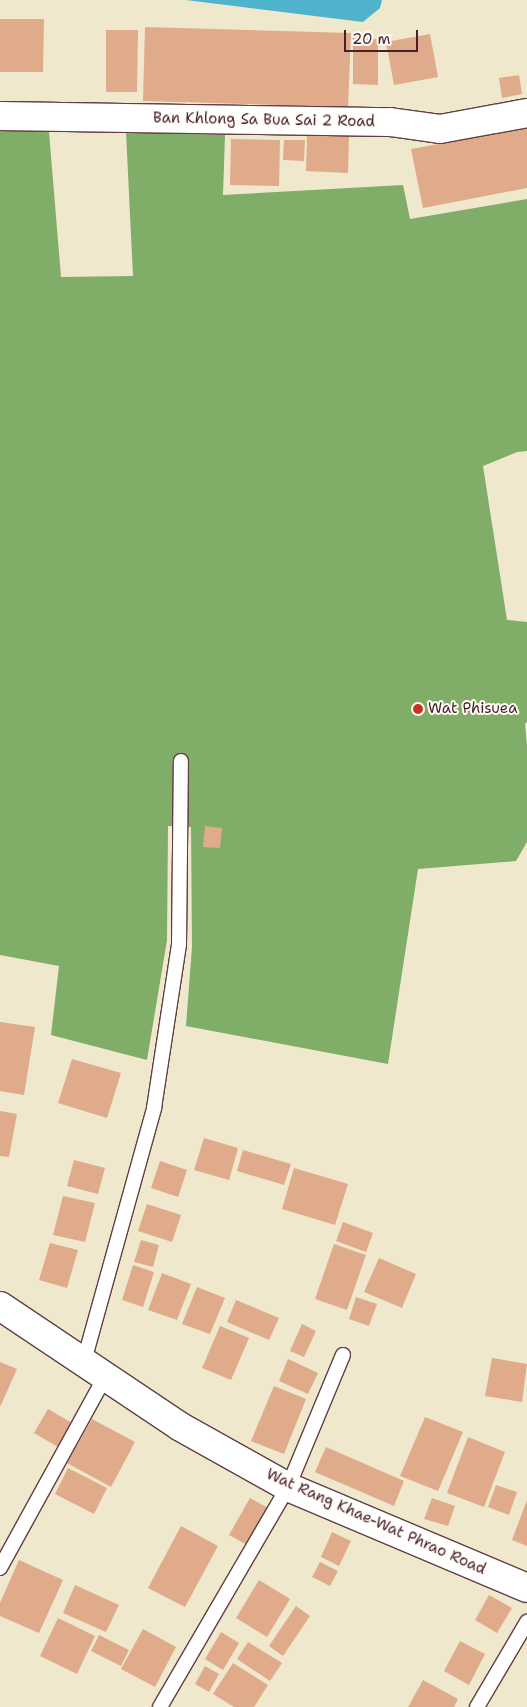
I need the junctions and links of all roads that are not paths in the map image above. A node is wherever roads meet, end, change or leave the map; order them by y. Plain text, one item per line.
1 (527, 113) edge
2 (0, 116) edge
3 (180, 761) dead end
4 (0, 1306) edge
5 (343, 1355) dead end
6 (95, 1368) junction
7 (288, 1487) junction
8 (0, 1568) edge
9 (527, 1588) edge
10 (527, 1622) edge
11 (160, 1707) edge
12 (477, 1707) edge

1 - 2 street, Ban Khlong Sa Bua Sai 2 Road
3 - 6 lane
4 - 6 street, Wat Rang Khae-Wat Phrao Road
5 - 7 lane
6 - 7 street, Wat Rang Khae-Wat Phrao Road
6 - 8 lane
7 - 9 street, Wat Rang Khae-Wat Phrao Road
7 - 11 lane
10 - 12 lane

